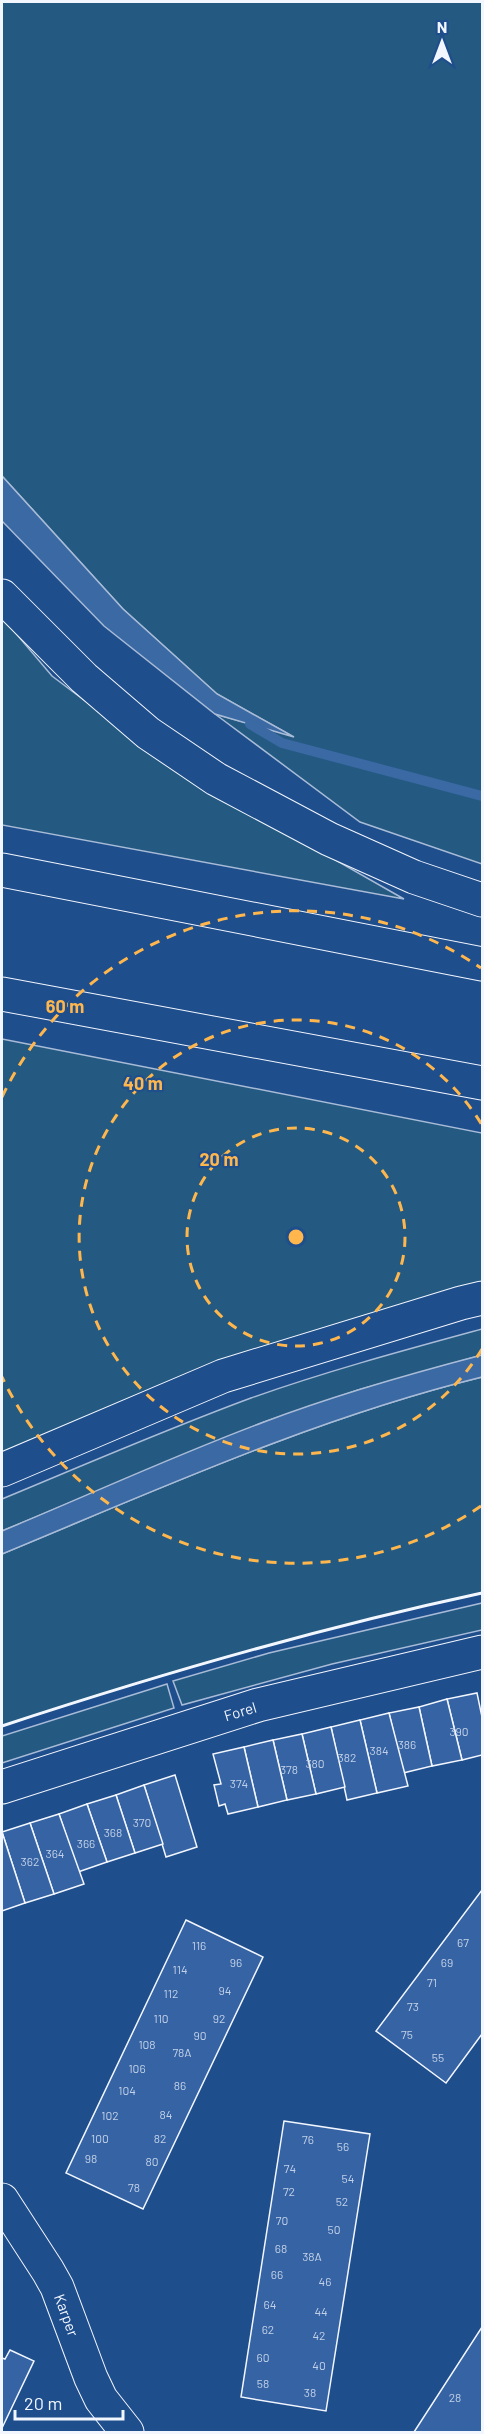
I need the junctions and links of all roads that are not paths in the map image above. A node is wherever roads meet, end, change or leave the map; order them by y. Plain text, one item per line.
1 (2, 596) edge
2 (2, 870) edge
3 (483, 900) edge
4 (483, 964) edge
5 (2, 994) edge
6 (483, 1083) edge
7 (483, 1298) edge
8 (2, 1470) edge
9 (483, 1652) edge
10 (2, 1787) edge
11 (2, 2200) edge
12 (127, 2433) edge

1 - 3 main road
2 - 4 main road
5 - 6 main road
7 - 8 main road
9 - 10 main road, Forel
11 - 12 main road, Karper

